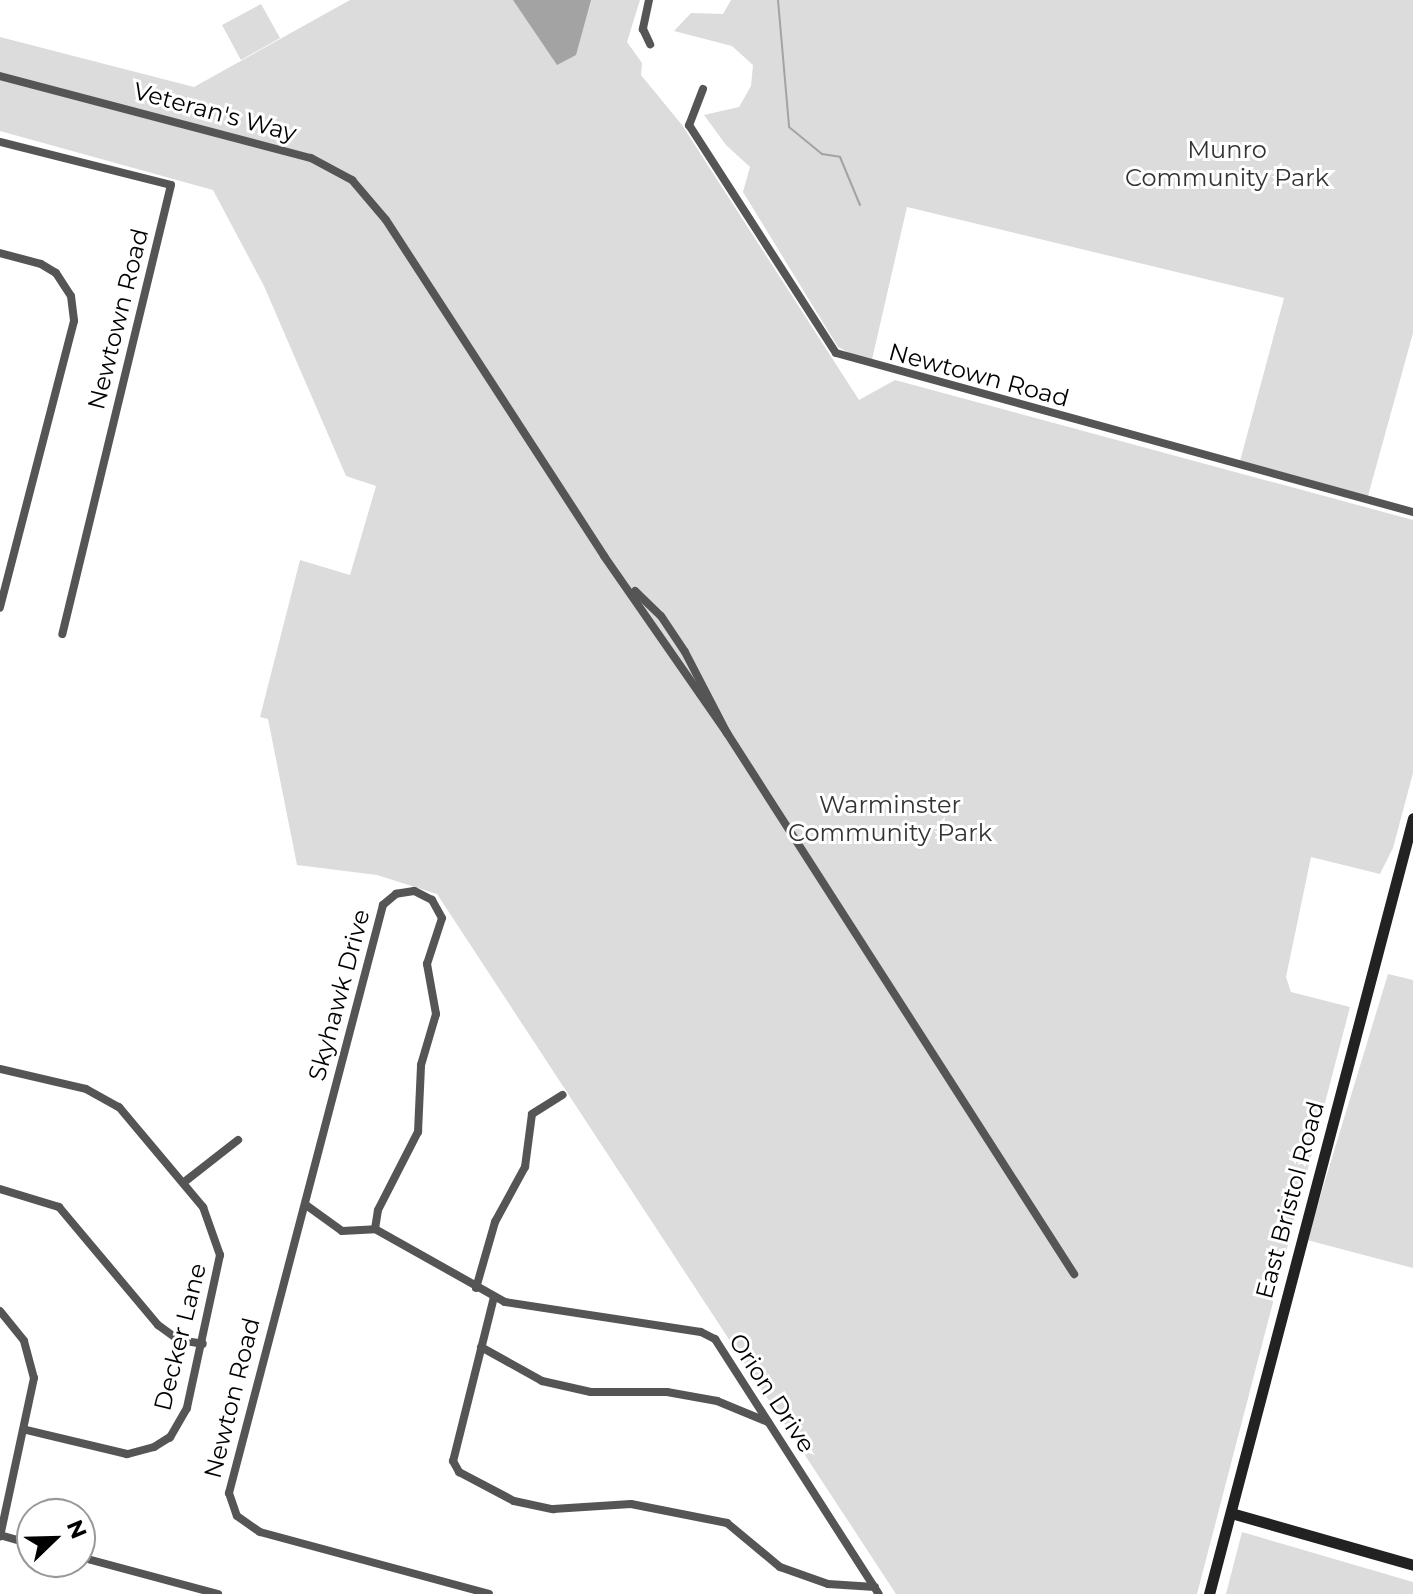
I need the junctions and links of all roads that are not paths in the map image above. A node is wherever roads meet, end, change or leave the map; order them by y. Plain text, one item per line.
1 (649, 0) edge
2 (650, 44) dead end
3 (0, 76) edge
4 (703, 89) dead end
5 (0, 142) edge
6 (0, 253) edge
7 (1413, 512) edge
8 (0, 556) edge
9 (13, 559) junction
10 (0, 608) edge
11 (62, 634) dead end
12 (1413, 818) edge
13 (0, 1070) edge
14 (563, 1095) dead end
15 (238, 1140) dead end
16 (183, 1183) junction
17 (0, 1189) edge
18 (306, 1205) junction
19 (303, 1219) joint
20 (374, 1228) junction
21 (1074, 1274) dead end
22 (476, 1288) junction
23 (494, 1297) junction
24 (0, 1311) edge
25 (203, 1344) junction
26 (481, 1347) junction
27 (769, 1422) junction
28 (26, 1430) junction
29 (1231, 1513) junction
30 (0, 1536) edge
31 (96, 1561) edge
32 (1413, 1565) edge
33 (877, 1590) edge
34 (218, 1594) edge
35 (489, 1594) edge
36 (1209, 1594) edge

1 - 2 street
3 - 21 street, Veteran's Way
4 - 7 street, Newtown Road
5 - 11 street, Newtown Road
6 - 9 street
8 - 9 street
9 - 10 street
12 - 29 main road, East Bristol Road
13 - 16 street, Decker Lane
14 - 22 street
15 - 16 street
16 - 25 street, Decker Lane
17 - 25 street
18 - 19 street, Skyhawk Drive
18 - 20 street
18 - 20 street, Skyhawk Drive
19 - 35 street, Newton Road
20 - 22 street
22 - 23 street, Orion Drive
23 - 26 street
23 - 27 street, Orion Drive
24 - 28 street
25 - 28 street, Decker Lane
26 - 27 street
26 - 33 street
27 - 33 street, Orion Drive
28 - 30 street
29 - 32 main road
29 - 36 main road, East Bristol Road
31 - 34 street

